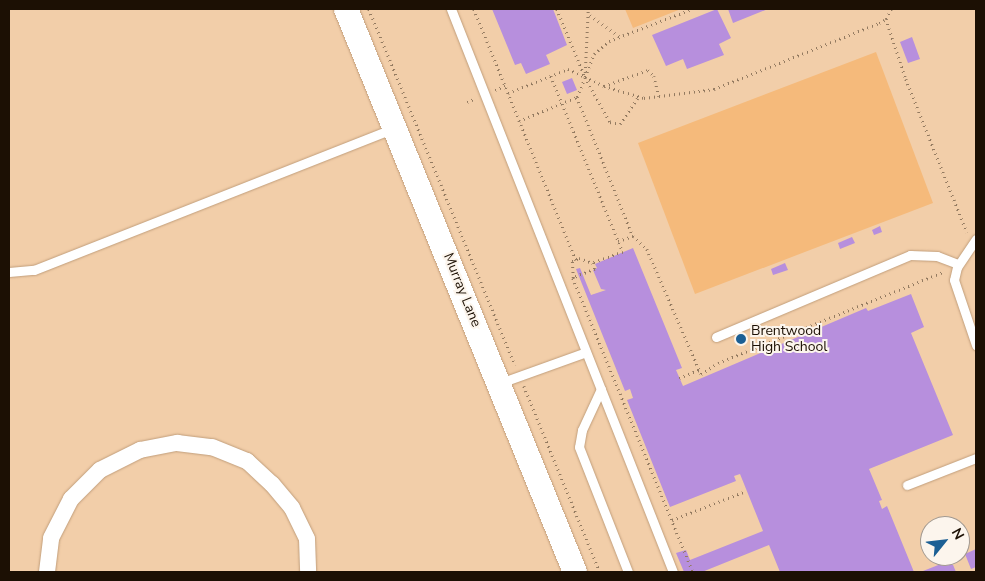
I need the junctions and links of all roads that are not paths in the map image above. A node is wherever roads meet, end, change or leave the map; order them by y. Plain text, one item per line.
1 (346, 9) edge
2 (451, 9) edge
3 (395, 128) junction
4 (972, 237) edge
5 (958, 264) junction
6 (9, 272) edge
7 (716, 337) dead end
8 (976, 344) edge
9 (586, 352) junction
10 (510, 380) junction
11 (601, 389) junction
12 (976, 458) edge
13 (908, 485) dead end
14 (46, 572) edge
15 (308, 572) edge
16 (575, 572) edge
17 (628, 572) edge
18 (673, 572) edge

1 - 3 main road, Murray Lane
2 - 9 lane
3 - 6 lane
3 - 10 main road, Murray Lane
4 - 5 lane
5 - 7 lane
5 - 8 lane
9 - 10 lane
9 - 11 lane
10 - 16 main road, Murray Lane
11 - 17 lane
11 - 18 lane
12 - 13 lane
14 - 15 street

